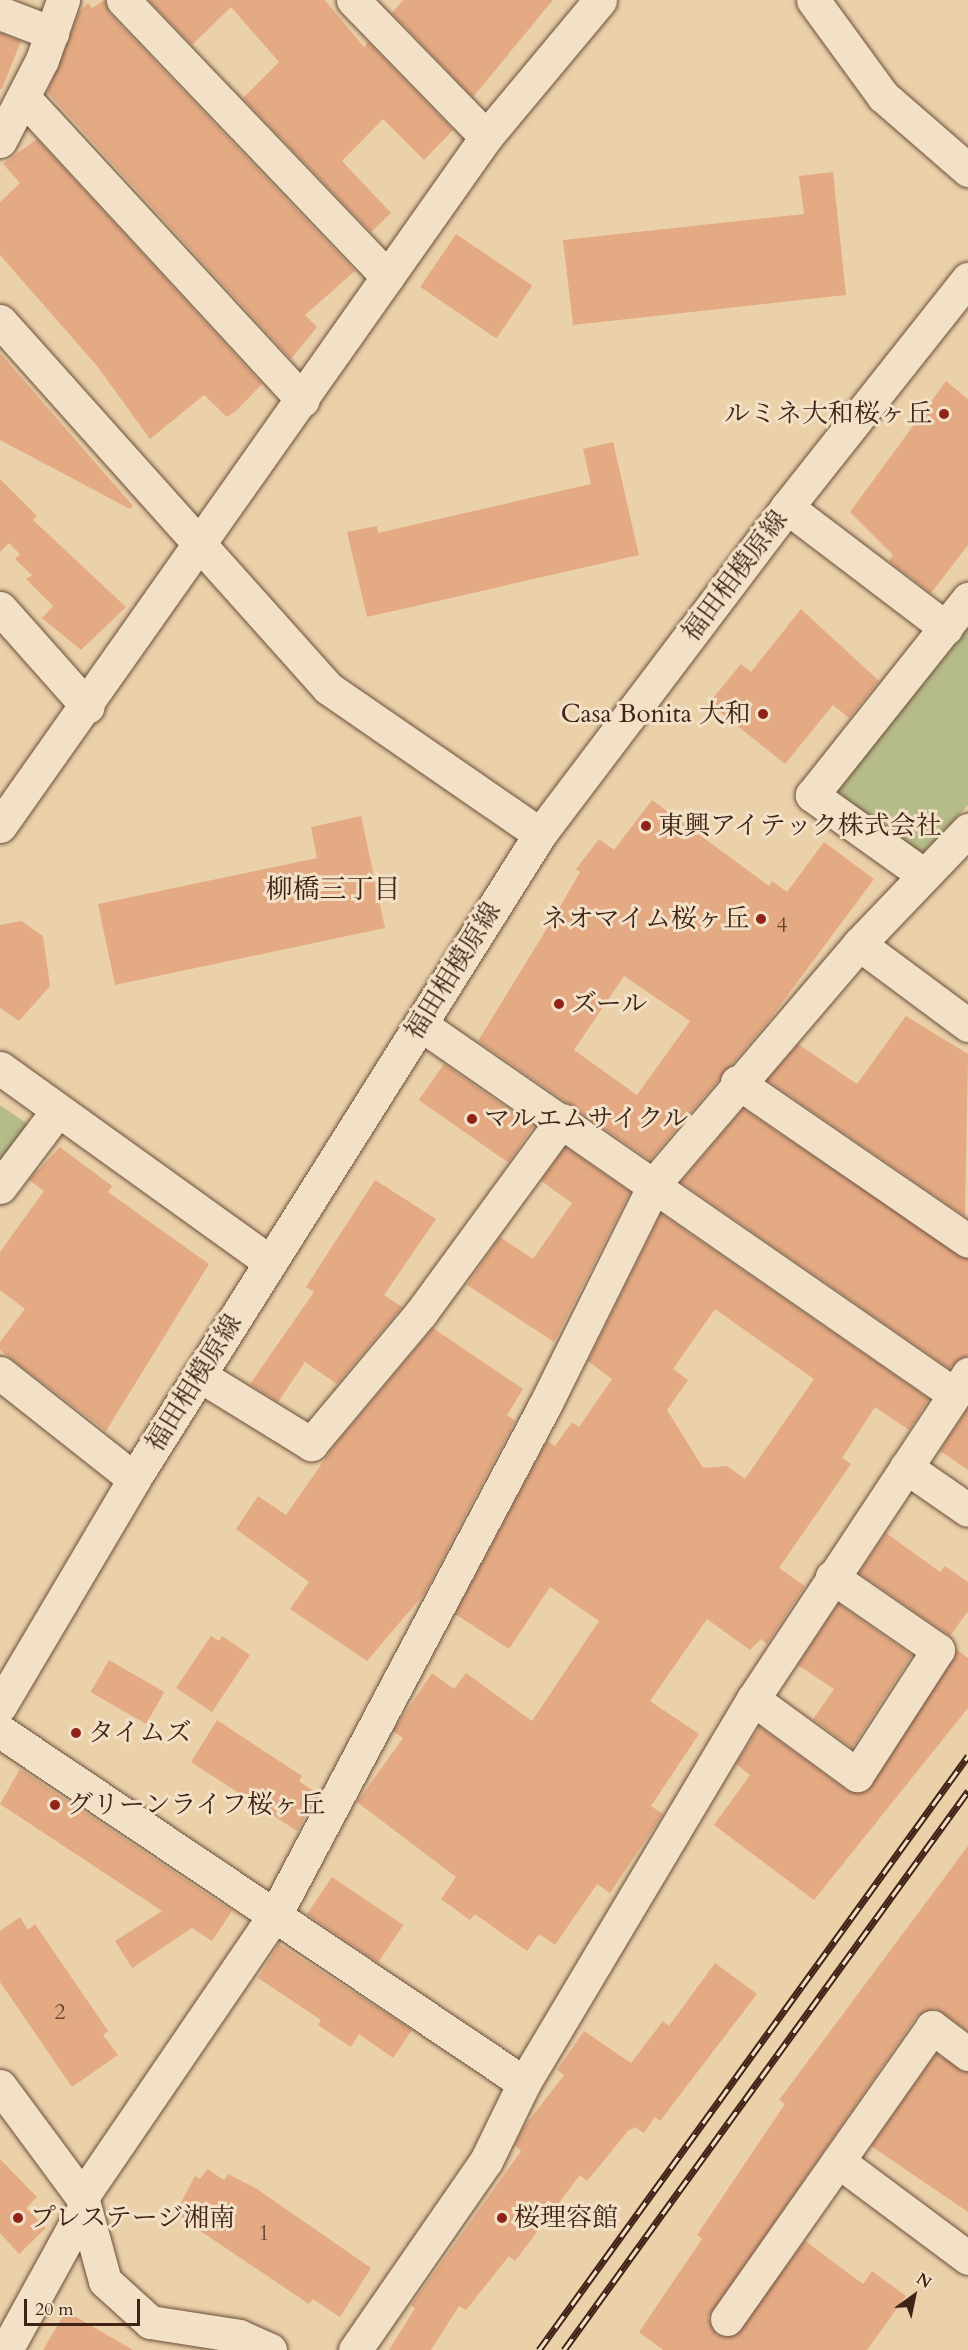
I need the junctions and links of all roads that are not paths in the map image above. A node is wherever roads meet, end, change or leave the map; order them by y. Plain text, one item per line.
1 (63, 0) edge
2 (123, 0) edge
3 (600, 0) edge
4 (813, 0) edge
5 (361, 3) edge
6 (0, 14) edge
7 (52, 33) junction
8 (24, 98) junction
9 (2, 134) edge
10 (486, 137) junction
11 (968, 170) edge
12 (388, 277) junction
13 (968, 279) edge
14 (0, 321) edge
15 (303, 400) junction
16 (787, 507) junction
17 (200, 547) junction
18 (968, 599) edge
19 (0, 608) edge
20 (946, 627) junction
21 (88, 707) junction
22 (0, 826) edge
23 (968, 830) edge
24 (540, 834) junction
25 (924, 874) junction
26 (859, 944) junction
27 (420, 1024) junction
28 (968, 1025) edge
29 (0, 1068) edge
30 (737, 1082) junction
31 (58, 1110) junction
32 (562, 1120) junction
33 (655, 1183) junction
34 (0, 1187) edge
35 (968, 1241) edge
36 (270, 1262) junction
37 (0, 1373) edge
38 (199, 1375) junction
39 (961, 1384) edge
40 (906, 1467) junction
41 (134, 1479) junction
42 (968, 1510) edge
43 (832, 1577) junction
44 (753, 1699) junction
45 (0, 1706) edge
46 (0, 1731) edge
47 (276, 1913) junction
48 (968, 2054) edge
49 (524, 2084) junction
50 (0, 2086) edge
51 (838, 2161) junction
52 (82, 2204) junction
53 (968, 2258) edge
54 (727, 2319) dead end
55 (6, 2350) edge
56 (270, 2350) edge
57 (355, 2350) edge

1 - 7 street
2 - 12 street
3 - 10 street
4 - 11 street
5 - 10 street
6 - 7 street
7 - 8 street
8 - 9 street
8 - 15 street
10 - 12 street
12 - 15 street
13 - 16 street, 福田相模原線
14 - 17 street
15 - 17 street
16 - 20 street
16 - 24 street, 福田相模原線
17 - 21 street
17 - 24 street
18 - 20 street
19 - 21 street
20 - 25 street
21 - 22 street
23 - 25 street
24 - 27 street, 福田相模原線
25 - 26 street
26 - 28 street
26 - 30 street
27 - 32 street
27 - 36 street, 福田相模原線
29 - 31 street
30 - 33 street
30 - 35 street
31 - 34 street
31 - 36 street
32 - 33 street
32 - 38 street
33 - 39 street
33 - 47 street
36 - 38 street, 福田相模原線
37 - 41 street
38 - 41 street, 福田相模原線
39 - 40 street
40 - 42 street
40 - 43 street
41 - 45 street, 福田相模原線
43 - 44 street
43 - 44 street
44 - 49 street
46 - 47 street
47 - 49 street
47 - 52 street
48 - 51 street
49 - 57 street
50 - 52 street
51 - 53 street
51 - 54 street
52 - 55 street
52 - 56 street

